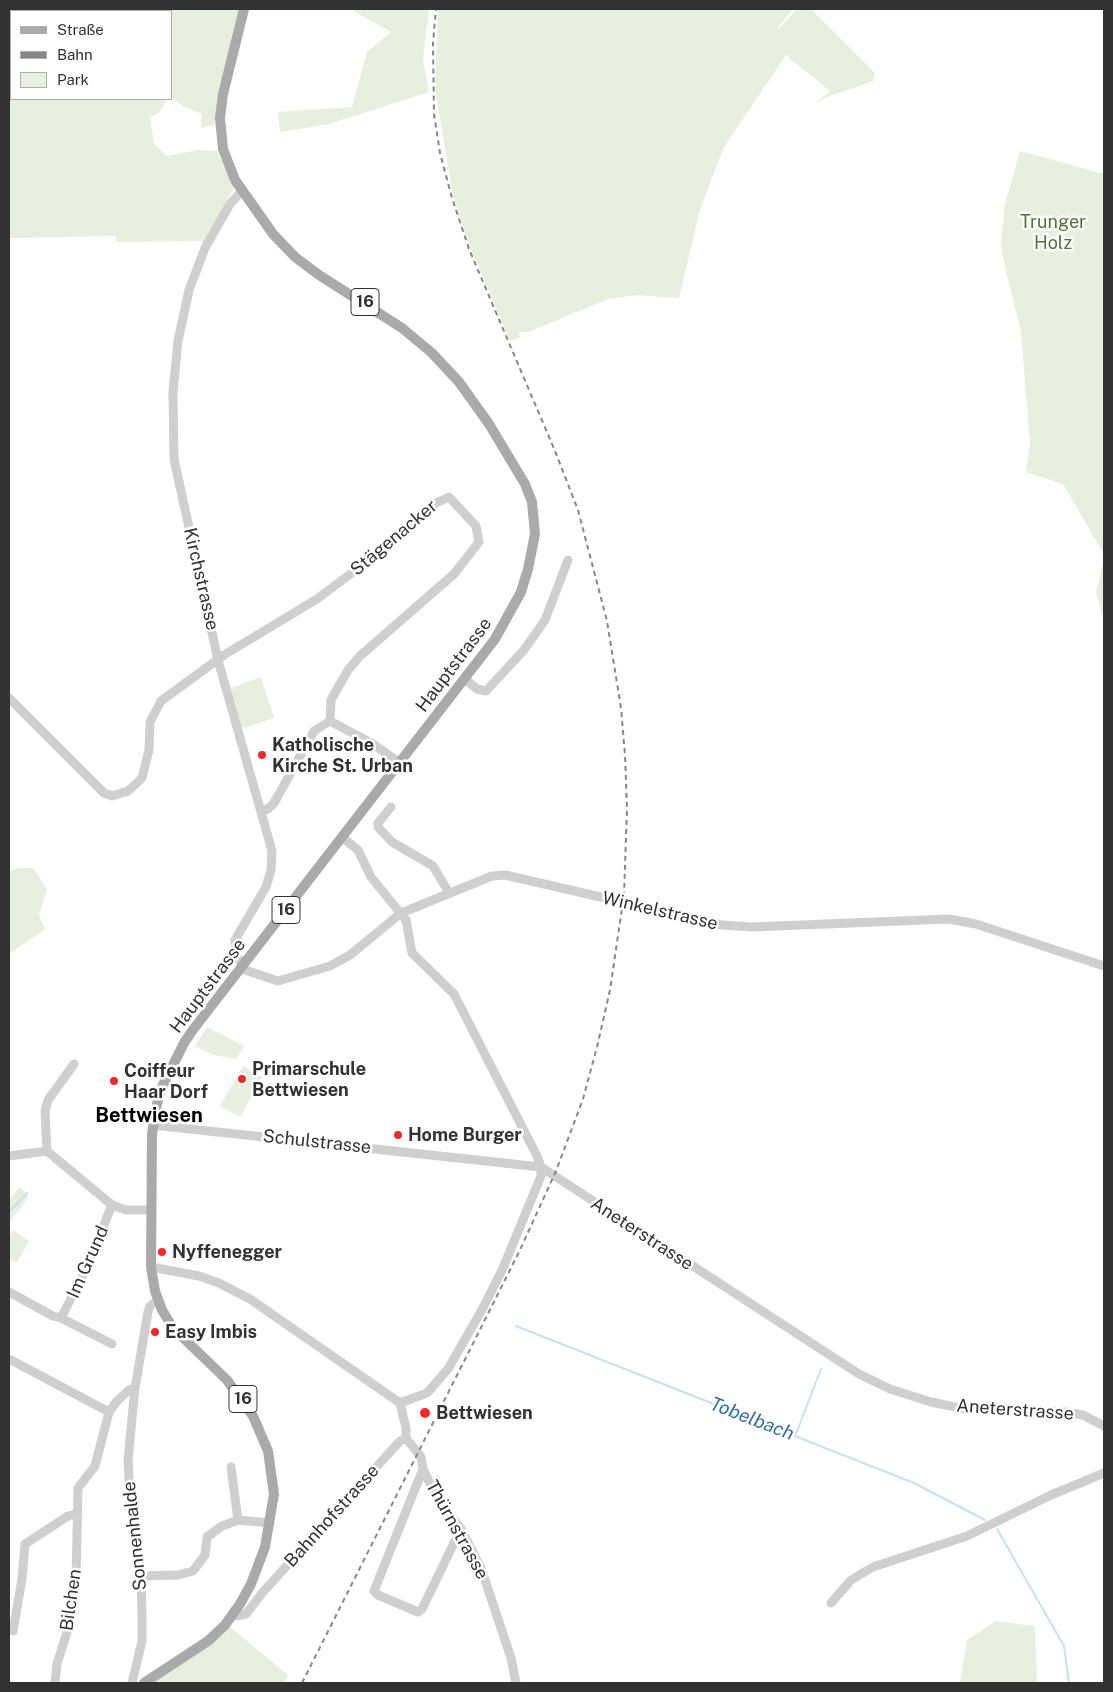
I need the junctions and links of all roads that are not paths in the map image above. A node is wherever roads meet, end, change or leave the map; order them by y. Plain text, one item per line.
1 (244, 9) edge
2 (242, 191) junction
3 (568, 560) dead end
4 (218, 660) junction
5 (465, 679) junction
6 (9, 698) edge
7 (330, 721) junction
8 (400, 764) junction
9 (391, 807) dead end
10 (262, 810) junction
11 (343, 838) junction
12 (448, 894) junction
13 (401, 913) junction
14 (243, 966) junction
15 (1104, 966) edge
16 (74, 1064) dead end
17 (153, 1125) junction
18 (46, 1152) junction
19 (9, 1156) edge
20 (541, 1167) junction
21 (112, 1205) junction
22 (151, 1210) junction
23 (151, 1267) junction
24 (9, 1292) edge
25 (158, 1300) junction
26 (61, 1318) junction
27 (112, 1344) dead end
28 (9, 1359) edge
29 (135, 1388) junction
30 (400, 1403) junction
31 (109, 1412) junction
32 (1104, 1426) edge
33 (406, 1438) junction
34 (230, 1467) dead end
35 (423, 1469) junction
36 (1104, 1473) edge
37 (76, 1514) junction
38 (238, 1520) junction
39 (270, 1523) junction
40 (462, 1534) junction
41 (141, 1576) junction
42 (831, 1604) dead end
43 (234, 1613) junction
44 (13, 1631) dead end
45 (55, 1683) edge
46 (132, 1683) edge
47 (144, 1683) edge
48 (516, 1683) edge

1 - 2 main road, Hauptstrasse / 16
2 - 4 street, Kirchstrasse
2 - 5 main road, Hauptstrasse / 16
3 - 5 street
4 - 6 street
4 - 7 street, Stägenacker
4 - 10 street, Kirchstrasse
5 - 8 main road, Hauptstrasse / 16
7 - 8 street
7 - 10 street
8 - 11 main road, Hauptstrasse / 16
9 - 12 street
10 - 14 street, Kirchstrasse
11 - 13 street
11 - 14 main road, Hauptstrasse / 16
12 - 13 street, Winkelstrasse
12 - 15 street, Winkelstrasse
13 - 14 street, Winkelstrasse
13 - 20 street
14 - 17 main road, Hauptstrasse / 16
16 - 18 street
17 - 20 street, Schulstrasse
17 - 22 main road, Hauptstrasse / 16
18 - 19 street
18 - 21 street
20 - 30 street
20 - 32 street, Aneterstrasse
21 - 22 street
21 - 26 street, Im Grund
22 - 23 main road, Hauptstrasse / 16
23 - 25 main road, Hauptstrasse / 16
23 - 30 street
24 - 26 street, Im Grund
25 - 29 street, Sonnenhalde
25 - 39 main road, Hauptstrasse / 16
26 - 27 street, Im Grund
28 - 31 street
29 - 31 street
29 - 41 street, Sonnenhalde
30 - 33 street
31 - 37 street
33 - 35 street, Thürnstrasse
33 - 43 street, Bahnhofstrasse
34 - 38 street
35 - 40 street, Thürnstrasse
35 - 40 street
36 - 42 street
37 - 44 street
37 - 45 street, Bilchen
38 - 39 street
38 - 41 street
39 - 43 main road, Hauptstrasse / 16
40 - 48 street, Thürnstrasse
41 - 46 street, Sonnenhalde
43 - 47 main road, Hauptstrasse / 16

